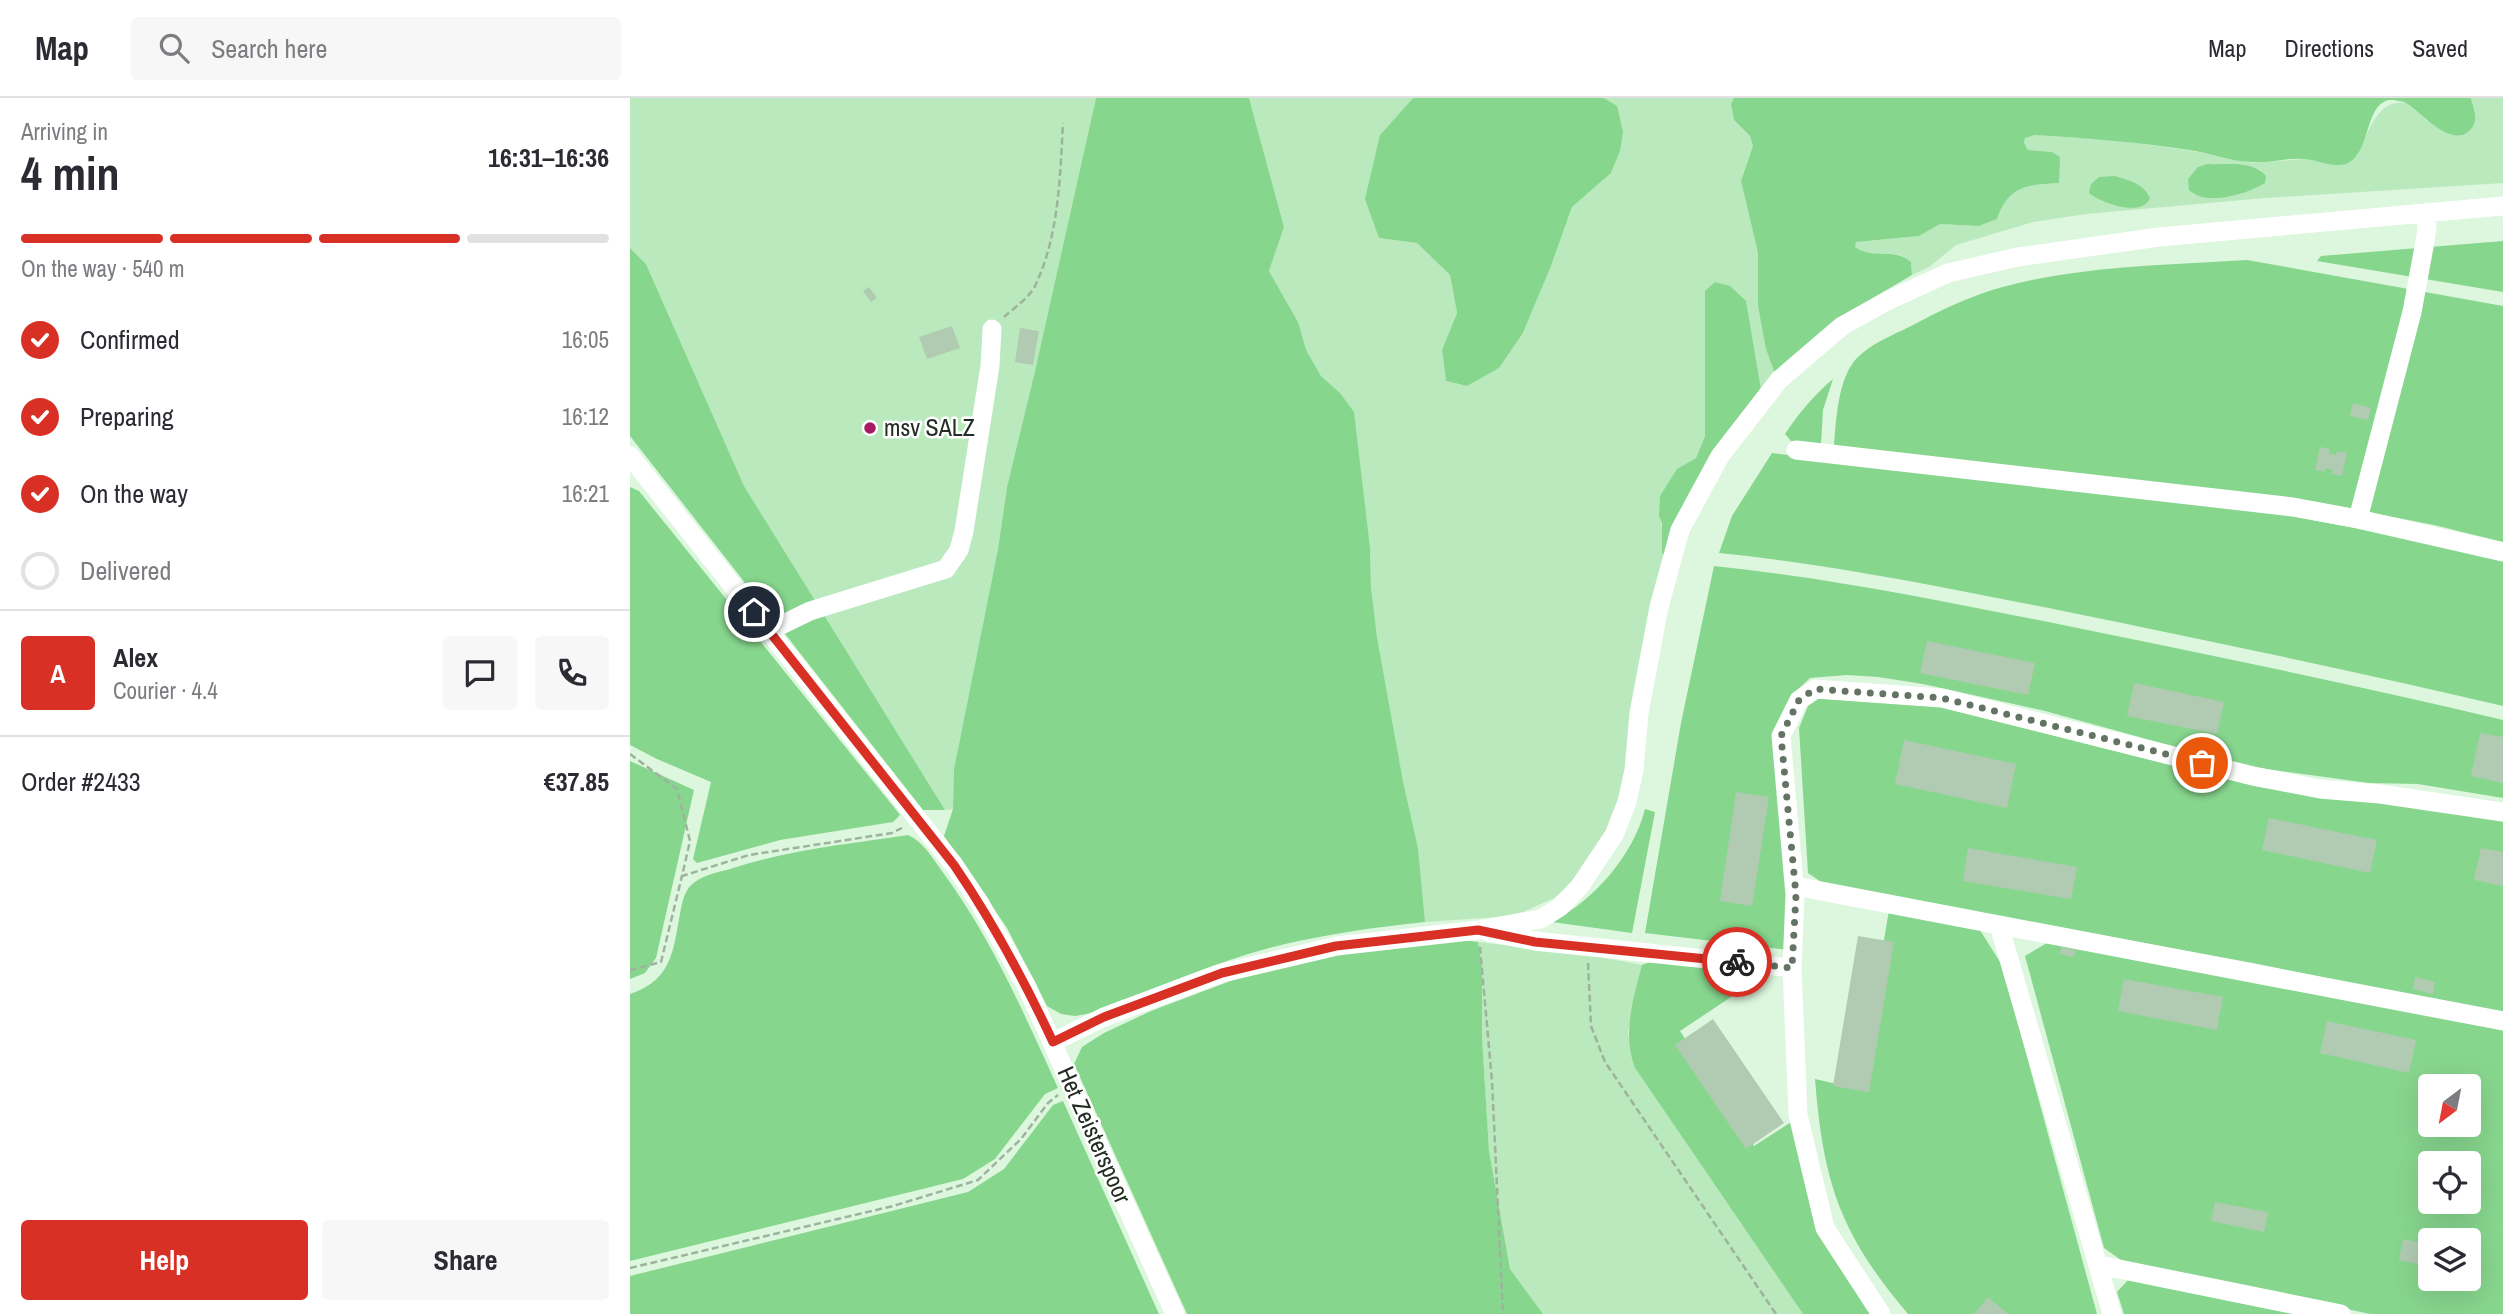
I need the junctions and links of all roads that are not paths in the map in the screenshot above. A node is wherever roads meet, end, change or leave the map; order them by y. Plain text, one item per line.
1 (2503, 206) edge
2 (2428, 212) junction
3 (992, 329) road end
4 (1796, 450) dead end
5 (630, 456) edge
6 (2358, 519) junction
7 (2503, 552) edge
8 (769, 631) junction
9 (2503, 812) edge
10 (1795, 886) junction
11 (1999, 925) junction
12 (1478, 930) junction
13 (1792, 968) junction
14 (2503, 1021) edge
15 (1053, 1042) junction
16 (2099, 1265) junction
17 (1175, 1314) edge
18 (1881, 1314) edge
19 (2112, 1314) edge
20 (2341, 1314) edge

1 - 2 street
2 - 6 street
2 - 12 street
3 - 8 street
4 - 6 street
5 - 8 street, Het Zeisterspoor
6 - 7 street
8 - 15 street, Het Zeisterspoor
9 - 10 street
10 - 11 street
10 - 13 street
11 - 14 street
11 - 16 street
12 - 13 street
12 - 15 street
13 - 18 street
15 - 17 street, Het Zeisterspoor
16 - 19 street
16 - 20 street

